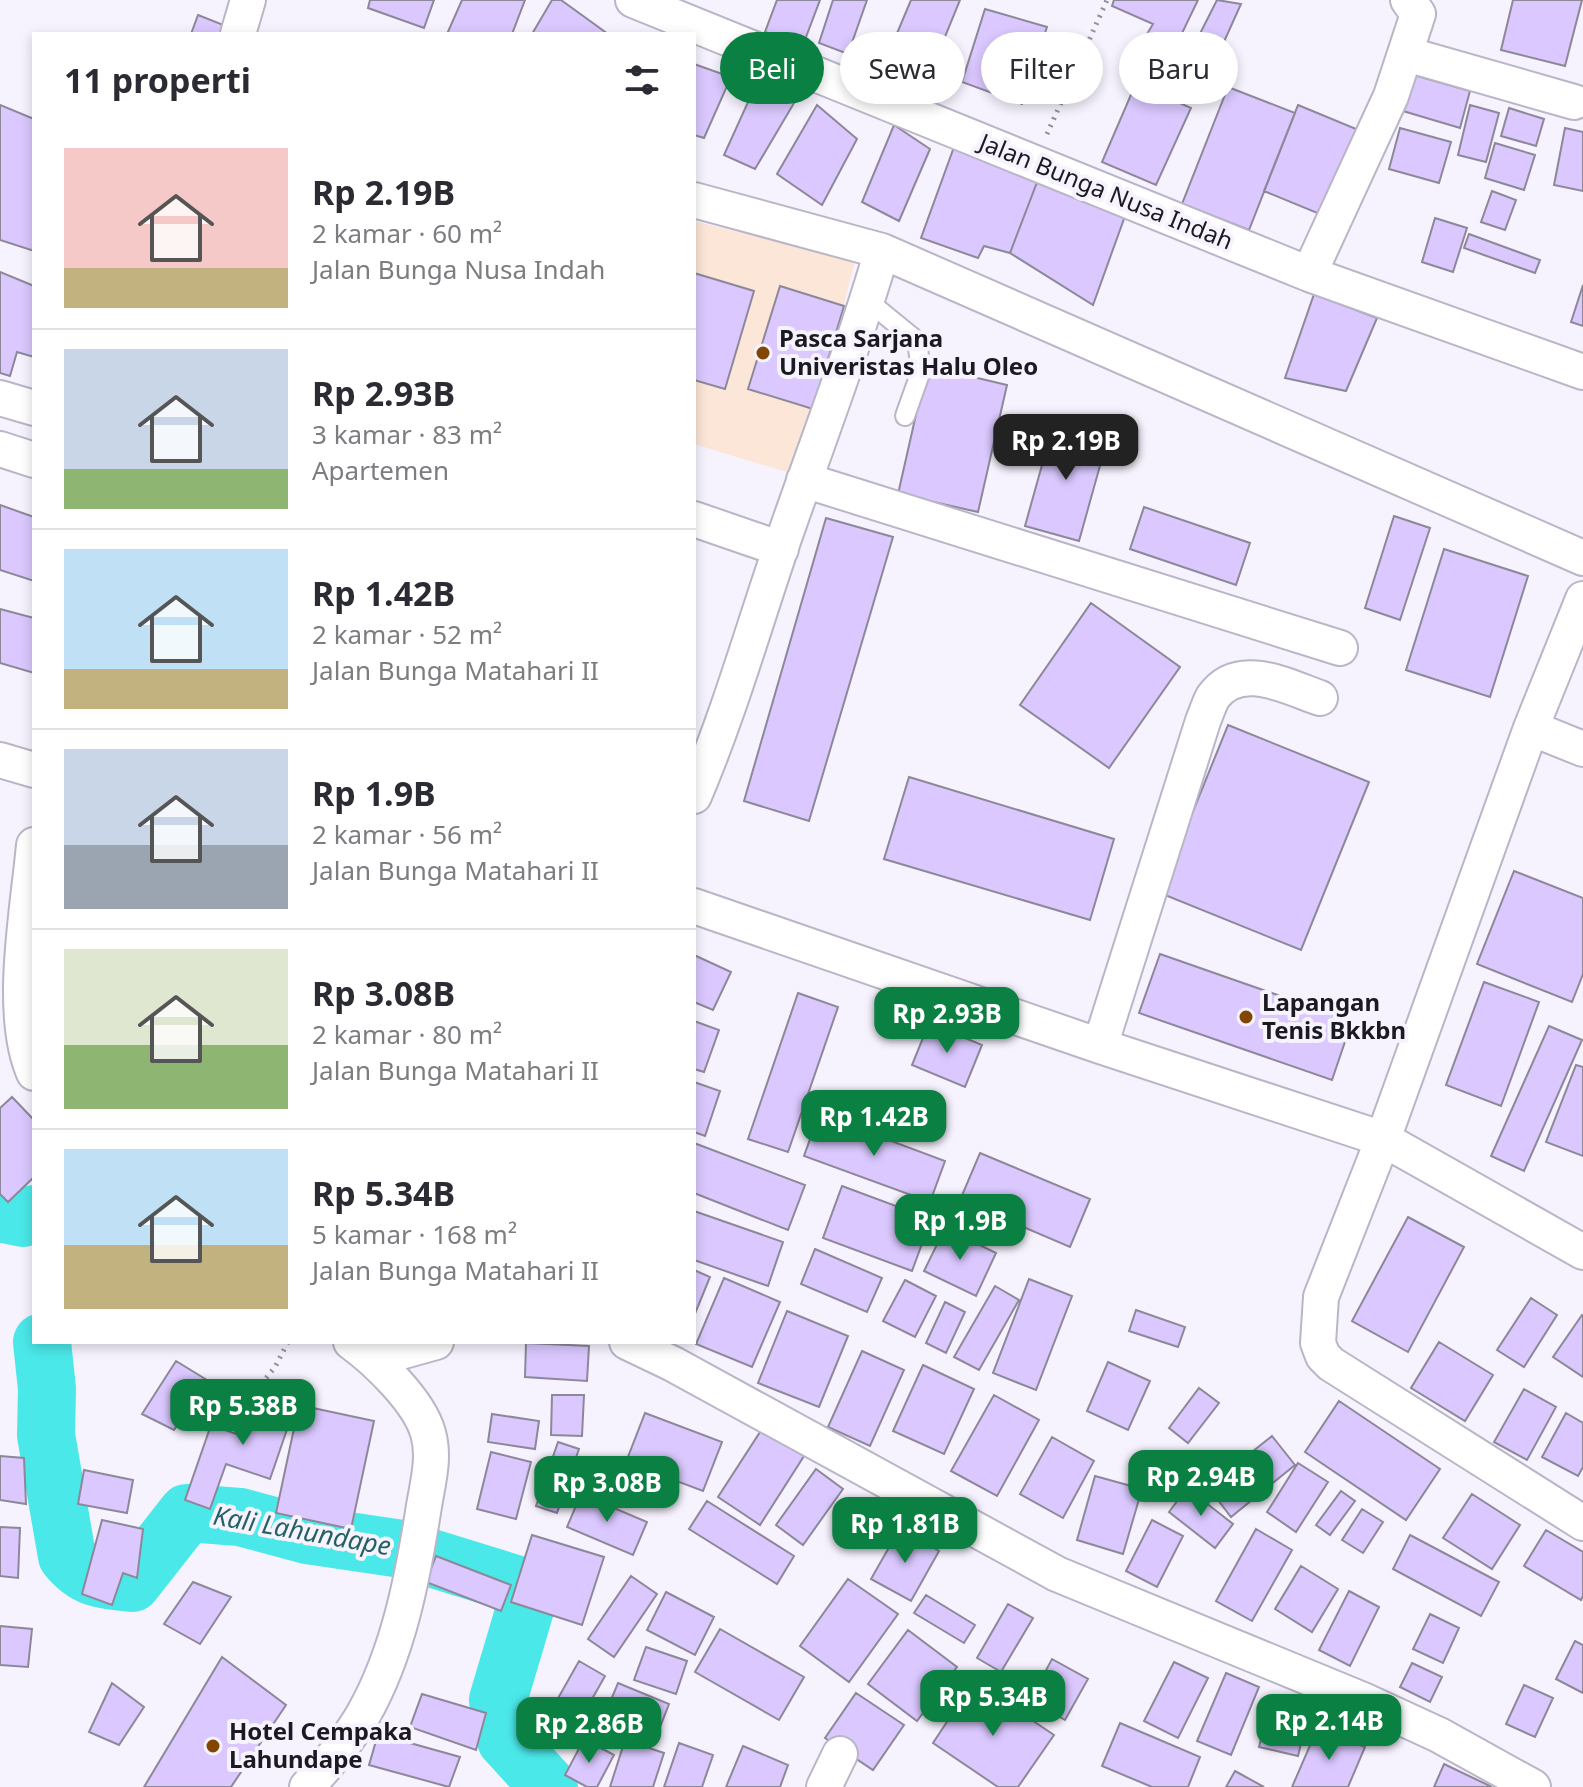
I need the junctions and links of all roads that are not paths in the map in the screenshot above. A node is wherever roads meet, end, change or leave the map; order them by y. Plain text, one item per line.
1 (248, 0) edge
2 (633, 0) edge
3 (1408, 0) edge
4 (239, 32) edge
5 (1406, 54) junction
6 (1574, 102) dead end
7 (696, 201) edge
8 (882, 251) junction
9 (1309, 274) junction
10 (868, 301) junction
11 (1583, 372) edge
12 (0, 398) edge
13 (32, 407) edge
14 (905, 416) dead end
15 (0, 449) edge
16 (32, 459) edge
17 (804, 480) junction
18 (696, 520) edge
19 (781, 549) junction
20 (1583, 558) edge
21 (1583, 599) edge
22 (1340, 648) dead end
23 (1320, 698) dead end
24 (1531, 728) junction
25 (707, 730) edge
26 (1583, 749) edge
27 (0, 760) edge
28 (32, 769) edge
29 (696, 786) edge
30 (32, 866) edge
31 (696, 907) edge
32 (1100, 1046) junction
33 (32, 1068) edge
34 (1383, 1139) junction
35 (1583, 1252) edge
36 (420, 1344) edge
37 (631, 1344) edge
38 (363, 1351) edge
39 (1583, 1523) edge
40 (840, 1754) dead end
41 (307, 1787) edge
42 (824, 1787) edge
43 (1533, 1787) edge

1 - 4 street
2 - 9 street, Jalan Bunga Nusa Indah
3 - 5 street
5 - 6 street
5 - 9 street
7 - 8 street
8 - 10 street
8 - 20 street
9 - 11 street, Jalan Bunga Nusa Indah
10 - 14 lane
10 - 17 street
12 - 13 street
15 - 16 street
17 - 19 street
17 - 22 street
18 - 19 street
19 - 25 street
21 - 24 street
23 - 32 street
24 - 26 street
24 - 34 street
25 - 29 street
27 - 28 street
30 - 33 street
31 - 32 street
32 - 34 street
34 - 35 street
34 - 39 street
36 - 38 street
37 - 43 street
38 - 41 street
40 - 42 street

